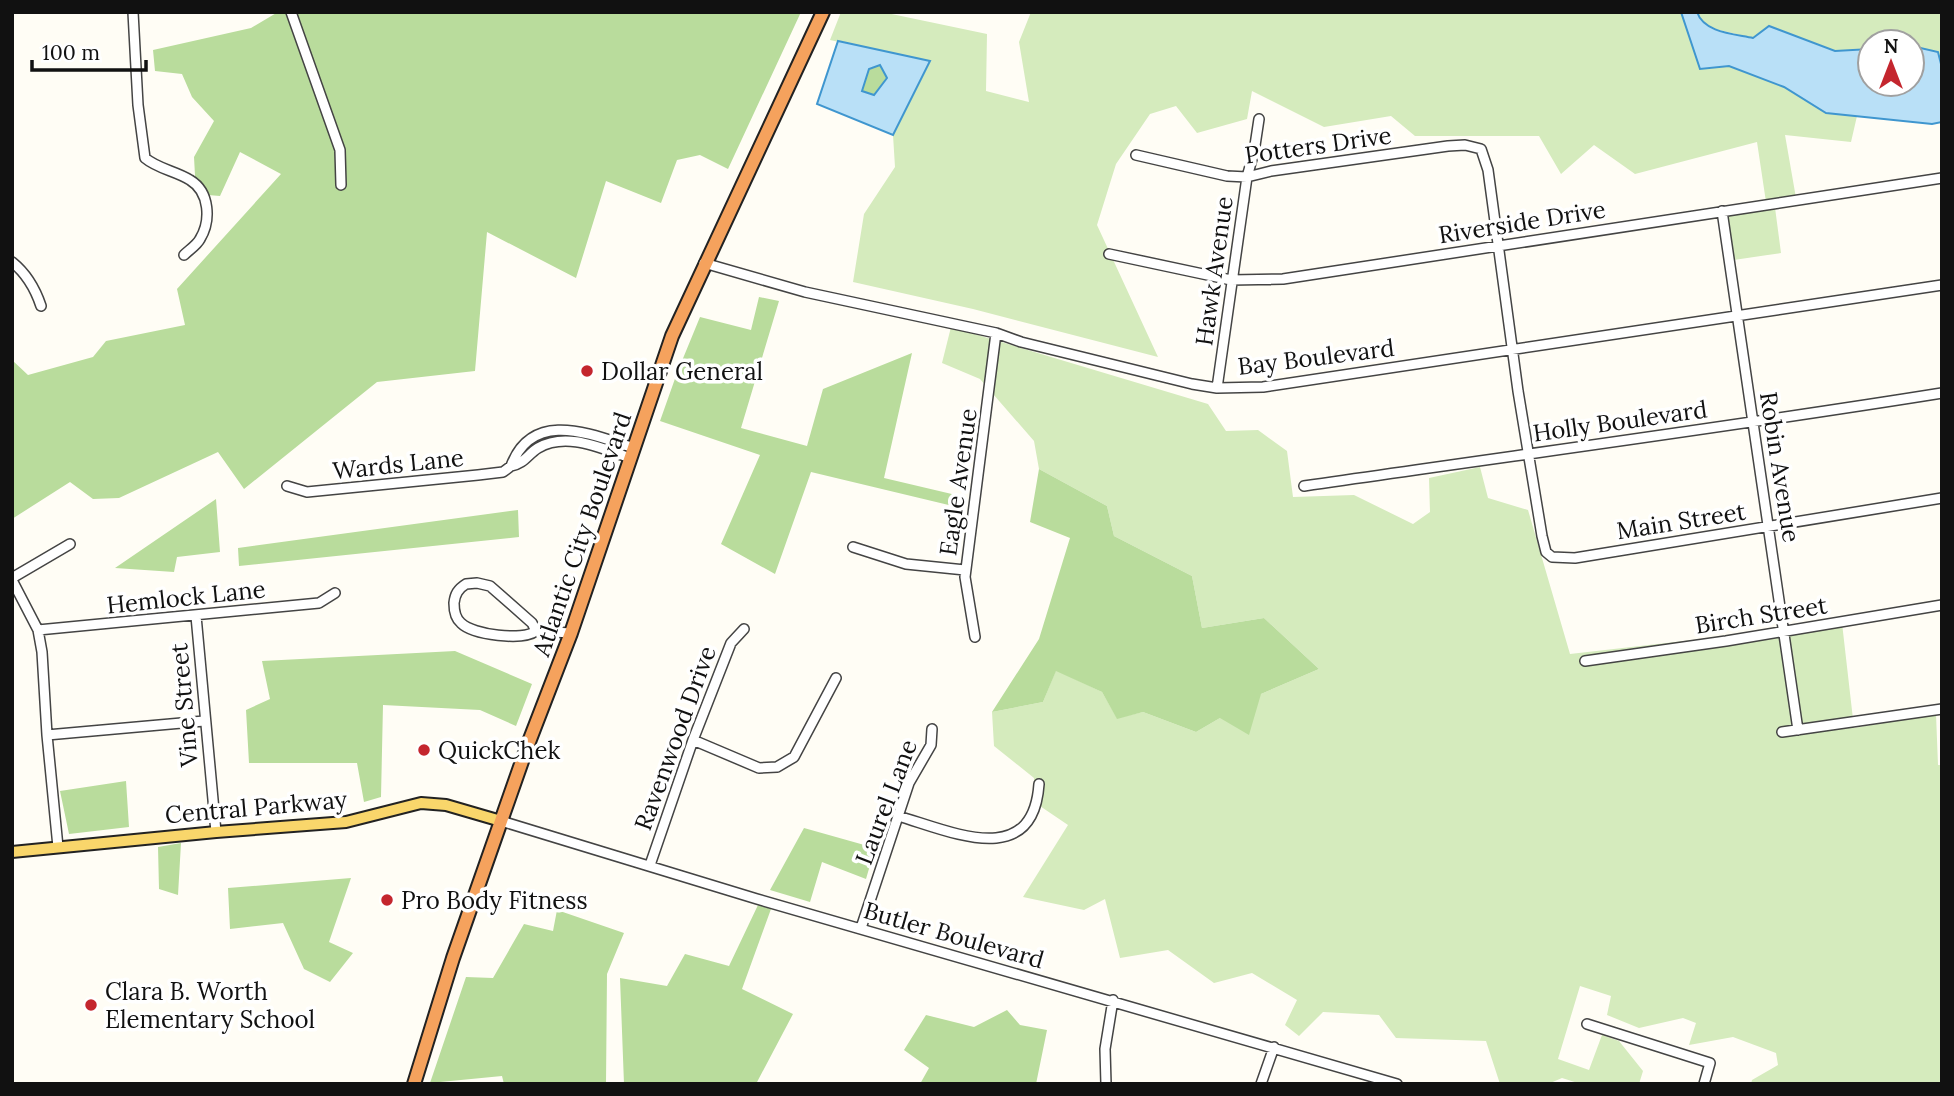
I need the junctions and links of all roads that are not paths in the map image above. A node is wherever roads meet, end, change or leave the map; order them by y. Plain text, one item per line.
1 (133, 12) edge
2 (291, 12) edge
3 (823, 12) edge
4 (1259, 119) dead end
5 (1136, 155) dead end
6 (1247, 177) junction
7 (1942, 178) edge
8 (341, 185) dead end
9 (1722, 211) junction
10 (1498, 245) junction
11 (1109, 254) dead end
12 (184, 255) dead end
13 (12, 262) edge
14 (704, 263) junction
15 (1231, 280) junction
16 (1942, 285) edge
17 (41, 306) dead end
18 (1738, 315) junction
19 (996, 333) junction
20 (1512, 350) junction
21 (1217, 388) junction
22 (1942, 393) edge
23 (1754, 422) junction
24 (632, 453) junction
25 (1528, 453) junction
26 (287, 486) dead end
27 (1304, 486) dead end
28 (1942, 498) edge
29 (1770, 526) junction
30 (70, 544) dead end
31 (853, 547) dead end
32 (965, 570) junction
33 (12, 579) edge
34 (335, 593) dead end
35 (1942, 605) edge
36 (196, 616) junction
37 (744, 629) dead end
38 (38, 630) junction
39 (536, 631) junction
40 (1785, 631) junction
41 (571, 633) junction
42 (975, 637) dead end
43 (1586, 661) dead end
44 (836, 678) dead end
45 (1942, 709) edge
46 (204, 721) junction
47 (932, 729) dead end
48 (1798, 730) junction
49 (1782, 732) dead end
50 (47, 735) junction
51 (693, 740) junction
52 (1039, 784) dead end
53 (898, 816) junction
54 (501, 821) junction
55 (216, 832) junction
56 (58, 847) junction
57 (12, 852) edge
58 (650, 865) junction
59 (861, 928) junction
60 (1113, 1000) junction
61 (1587, 1024) dead end
62 (1274, 1047) junction
63 (414, 1084) edge
64 (1106, 1084) edge
65 (1261, 1084) edge
66 (1398, 1084) edge
67 (1704, 1084) edge

1 - 12 street
2 - 8 street
3 - 14 highway, Atlantic City Boulevard
4 - 6 street, Hawk Avenue
5 - 6 street, Potters Drive
6 - 10 street, Potters Drive
6 - 15 street, Hawk Avenue
7 - 9 street, Riverside Drive
9 - 10 street, Riverside Drive
9 - 18 street, Robin Avenue
10 - 15 street, Riverside Drive
10 - 20 street
11 - 15 street, Riverside Drive
13 - 17 street
14 - 19 street, Bay Boulevard
14 - 24 highway, Atlantic City Boulevard
15 - 21 street, Hawk Avenue
16 - 18 street, Bay Boulevard
18 - 20 street, Bay Boulevard
18 - 23 street, Robin Avenue
19 - 21 street, Bay Boulevard
19 - 32 street, Eagle Avenue
20 - 21 street, Bay Boulevard
20 - 25 street
22 - 23 street, Holly Boulevard
23 - 25 street, Holly Boulevard
23 - 29 street, Robin Avenue
24 - 26 street, Wards Lane
24 - 41 highway, Atlantic City Boulevard
25 - 27 street, Holly Boulevard
25 - 29 street, Main Street
28 - 29 street, Main Street
29 - 40 street, Robin Avenue
30 - 33 street
31 - 32 street
32 - 42 street, Eagle Avenue
33 - 38 street
34 - 36 street, Hemlock Lane
35 - 40 street, Birch Street
36 - 38 street, Hemlock Lane
36 - 46 street, Vine Street
37 - 51 street, Ravenwood Drive
38 - 50 street
39 - 39 street
39 - 41 street
40 - 43 street, Birch Street
40 - 48 street, Robin Avenue
41 - 54 highway, Atlantic City Boulevard
44 - 51 street
45 - 48 street
46 - 50 street
46 - 55 street, Vine Street
47 - 53 street, Laurel Lane
48 - 49 street
50 - 56 street
51 - 58 street, Ravenwood Drive
52 - 53 street
53 - 59 street, Laurel Lane
54 - 55 main road, Central Parkway
54 - 58 street, Butler Boulevard
54 - 63 highway, Atlantic City Boulevard
55 - 56 main road, Central Parkway
56 - 57 main road, Central Parkway
58 - 59 street, Butler Boulevard
59 - 60 street, Butler Boulevard
60 - 62 street, Butler Boulevard
60 - 64 street
61 - 67 street
62 - 65 street
62 - 66 street, Butler Boulevard

